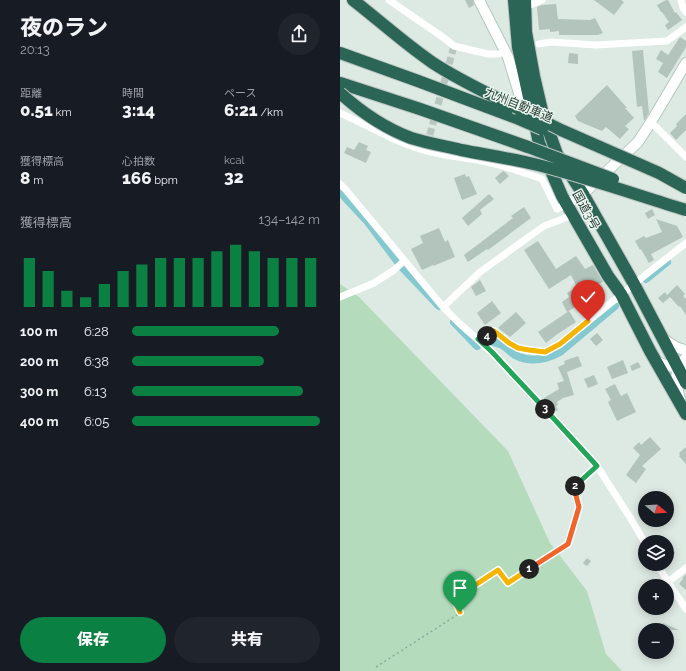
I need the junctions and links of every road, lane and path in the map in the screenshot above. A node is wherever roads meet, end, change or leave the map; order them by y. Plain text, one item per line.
1 (353, 0) edge
2 (389, 0) edge
3 (478, 0) edge
4 (514, 0) edge
5 (542, 0) edge
6 (681, 0) edge
7 (525, 3) edge
8 (686, 12) edge
9 (686, 27) edge
10 (539, 44) dead end
11 (340, 53) edge
12 (499, 54) dead end
13 (686, 63) edge
14 (340, 83) edge
15 (340, 93) edge
16 (340, 113) edge
17 (651, 122) junction
18 (686, 158) edge
19 (340, 184) edge
20 (686, 188) edge
21 (346, 190) junction
22 (583, 194) junction
23 (340, 195) edge
24 (564, 200) junction
25 (686, 210) edge
26 (573, 215) junction
27 (686, 243) edge
28 (404, 261) junction
29 (634, 284) junction
30 (621, 294) junction
31 (340, 297) edge
32 (443, 307) junction
33 (662, 337) junction
34 (478, 339) junction
35 (686, 350) edge
36 (686, 358) edge
37 (655, 361) junction
38 (682, 367) edge
39 (686, 383) edge
40 (685, 411) edge
41 (597, 466) junction
42 (579, 507) joint
43 (640, 535) edge
44 (686, 568) edge
45 (672, 579) edge
46 (674, 591) edge
47 (686, 609) edge
48 (376, 667) dead end

1 - 20 highway, bridge
2 - 12 street
3 - 24 street
4 - 24 highway, 国道3号
5 - 7 street
6 - 8 street
7 - 22 highway, 国道3号
9 - 10 street
11 - 20 highway, 九州自動車道, bridge
13 - 17 street
14 - 25 highway, bridge
15 - 25 highway, bridge
16 - 24 street
17 - 18 street
17 - 22 street
19 - 21 street
21 - 23 street
21 - 28 street
22 - 24 street
22 - 29 highway, 国道3号
24 - 26 highway, 国道3号
26 - 30 highway, 国道3号
26 - 32 street
27 - 29 street
28 - 31 street
28 - 32 street
29 - 30 street
29 - 33 highway, 国道3号
30 - 34 street
30 - 37 highway, 国道3号
32 - 34 street
33 - 35 street
33 - 38 highway, 国道3号
34 - 41 street
36 - 38 street
37 - 38 street
37 - 40 highway, 国道3号
38 - 39 highway, 国道3号
38 - 40 street
41 - 42 lane
41 - 43 street
42 - 48 path
44 - 45 street
46 - 47 street

